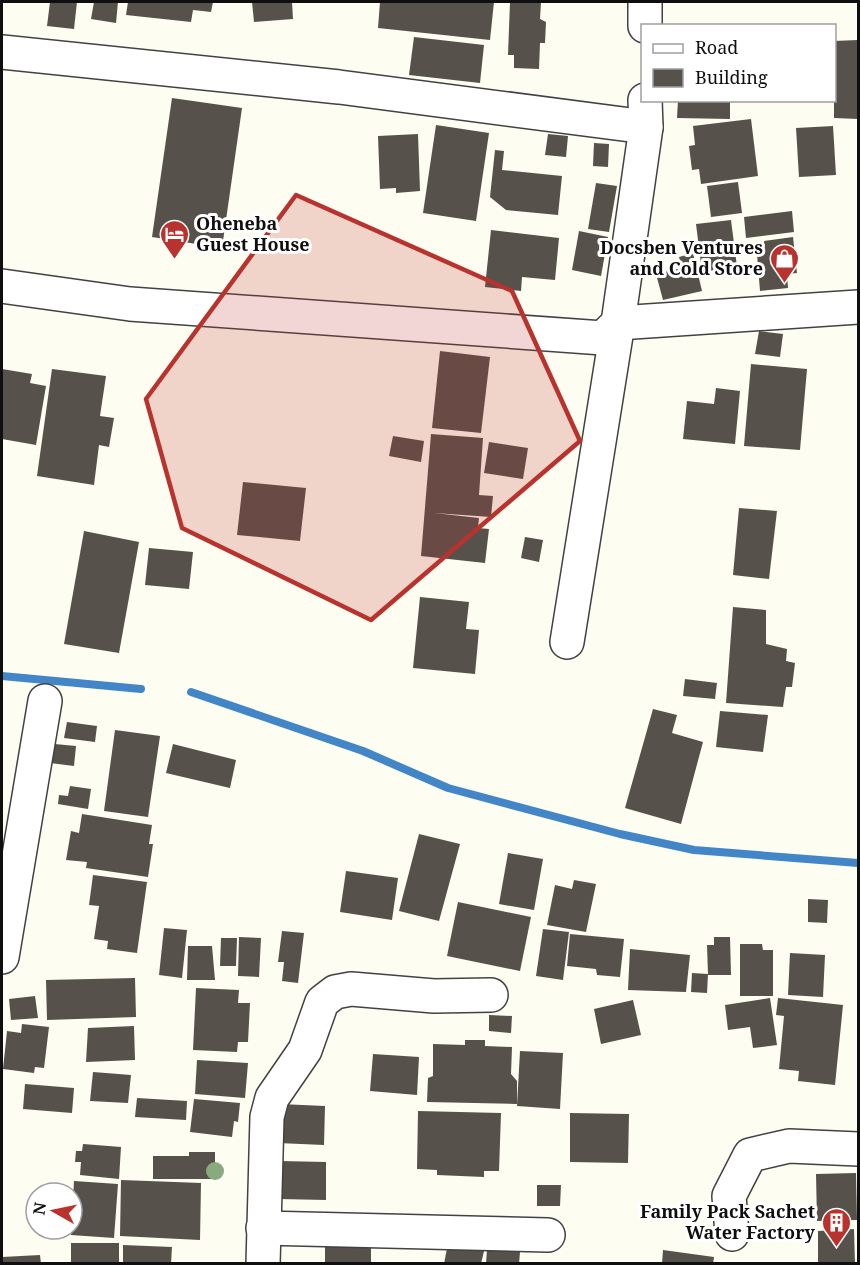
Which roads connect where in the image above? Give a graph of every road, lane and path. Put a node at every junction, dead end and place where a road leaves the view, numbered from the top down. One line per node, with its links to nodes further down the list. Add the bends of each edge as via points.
1 (645, 2): 2 (street)
2 (645, 24)
3 (2, 52): 4 (street)
4 (646, 114): 7 (street)
5 (2, 286): 7 (street, via 130,304 603,338)
6 (858, 307): 7 (street)
7 (618, 323): 8 (street)
8 (567, 642)
9 (45, 701): 10 (street)
10 (2, 957)
11 (491, 995): 13 (street, via 434,996 351,989 335,992 322,1002 305,1050 272,1098 267,1117)
12 (858, 1149): 14 (street, via 789,1146 750,1155 729,1196)
13 (263, 1228): 15 (street); 16 (street)
14 (732, 1234)
15 (548, 1235)
16 (263, 1263)

